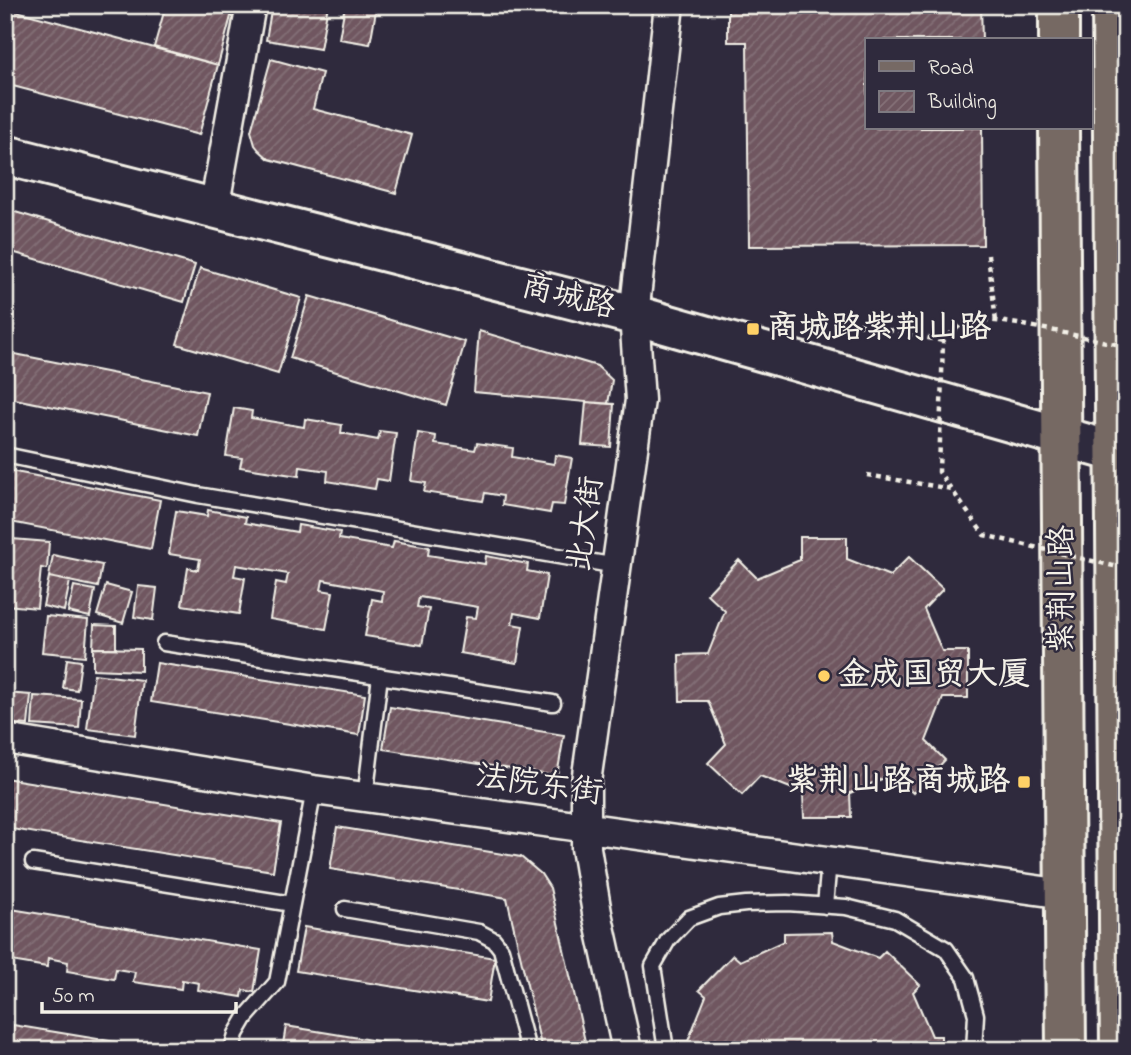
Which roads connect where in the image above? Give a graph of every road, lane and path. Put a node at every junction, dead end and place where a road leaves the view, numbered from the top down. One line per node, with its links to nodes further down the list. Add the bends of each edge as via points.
1 (251, 5): 8 (street)
2 (669, 5): 10 (street, 北大街)
3 (1059, 5): 5 (main road)
4 (1112, 5): 16 (main road, 紫荆山路)
5 (1059, 38)
6 (1059, 130): 15 (main road, 紫荆山路)
7 (5, 155): 8 (street, 商城路)
8 (214, 209): 10 (street, 商城路)
9 (988, 255): 11 (path)
10 (634, 314): 15 (street, 商城路); 20 (street, 北大街, via 640,400)
11 (996, 321): 13 (path, bridge, via 970,320); 14 (path, bridge)
12 (849, 322): 13 (path)
13 (943, 341): 19 (path, bridge, via 939,472)
14 (1126, 346)
15 (1062, 437): 16 (street, 商城路); 31 (main road, 紫荆山路)
16 (1120, 454): 41 (main road, 紫荆山路)
17 (5, 455): 20 (lane, via 198,495)
18 (867, 475): 19 (path)
19 (952, 489): 21 (path, bridge, via 984,535)
20 (617, 566): 28 (street, 北大街, via 586,782)
21 (1126, 569)
22 (163, 643): 23 (lane)
23 (380, 677): 24 (lane); 27 (lane)
24 (553, 703)
25 (5, 739): 26 (street, 法院东街)
26 (314, 790): 27 (street, 法院东街); 32 (lane)
27 (365, 797): 28 (street, 法院东街)
28 (586, 828): 29 (street, 法院东街); 37 (street, 北大街, via 597,913)
29 (828, 861): 31 (street, 法院东街); 33 (lane)
30 (33, 862): 32 (lane)
31 (1065, 894): 40 (main road, 紫荆山路)
32 (292, 904): 35 (lane, via 277,982 246,1017)
33 (825, 906): 38 (lane, via 746,904 719,907 690,918 668,940 653,966); 39 (lane, via 895,919 946,949 966,978 976,1015)
34 (345, 909): 36 (lane, via 479,932 494,940 501,949)
35 (232, 1050)
36 (528, 1050)
37 (628, 1050)
38 (666, 1050)
39 (974, 1050)
40 (1066, 1050)
41 (1120, 1050)

